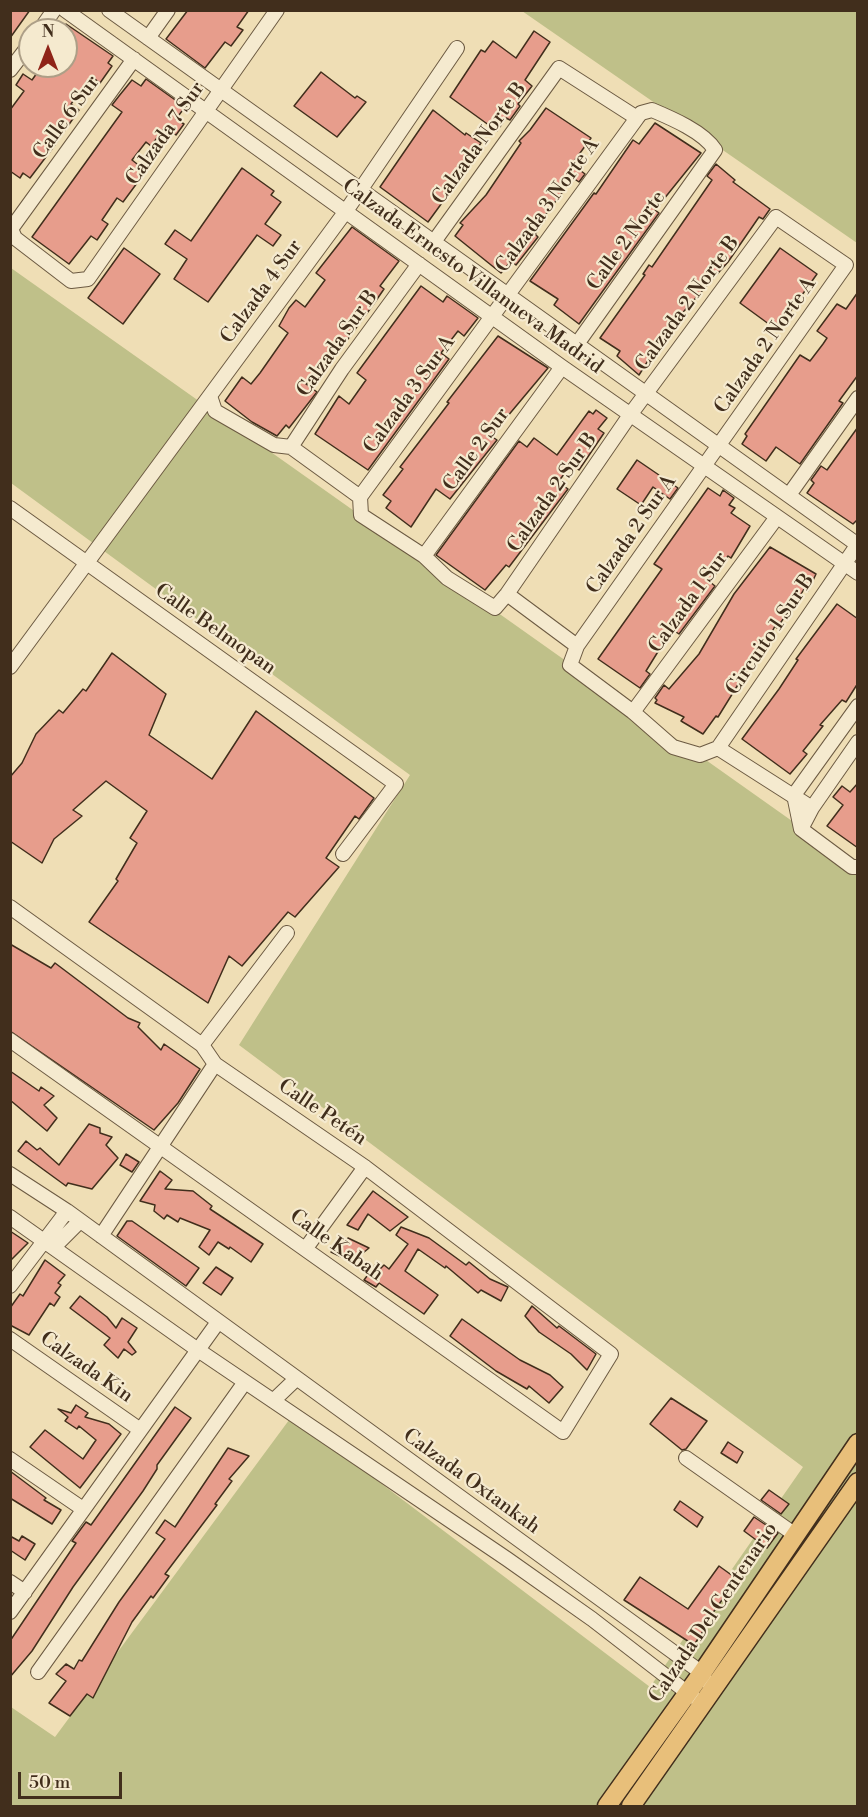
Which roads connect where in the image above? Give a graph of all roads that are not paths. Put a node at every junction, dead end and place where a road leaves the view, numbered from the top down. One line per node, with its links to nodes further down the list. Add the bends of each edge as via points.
1 (65, 10): 7 (street, Calzada Ernesto Villanueva Madrid)
2 (109, 10): 5 (street, Calzada Ernesto Villanueva Madrid)
3 (168, 10): 5 (street)
4 (277, 10): 8 (street, Calzada 7 Sur)
5 (148, 38): 8 (street, Calzada Ernesto Villanueva Madrid)
6 (457, 48): 11 (street, Calzada 4 Sur)
7 (134, 58): 9 (street, Calzada Ernesto Villanueva Madrid); 13 (street, Calle 6 Sur)
8 (220, 91): 9 (street, Calzada 7 Sur); 11 (street, Calzada Ernesto Villanueva Madrid)
9 (206, 112): 12 (street, Calzada Ernesto Villanueva Madrid); 13 (street, Calzada 7 Sur, via 88,279 71,281 15,238)
10 (636, 118): 14 (street, Calzada Norte B, via 559,68); 17 (street, Calzada 3 Norte A); 19 (street, Calle 2 Norte, via 652,111 688,129 715,150)
11 (360, 190): 12 (street, Calzada 4 Sur); 14 (street, Calzada Ernesto Villanueva Madrid)
12 (346, 211): 16 (street, Calzada Ernesto Villanueva Madrid); 22 (street, Calzada 4 Sur)
13 (11, 229)
14 (433, 243): 17 (street, Calzada Ernesto Villanueva Madrid)
15 (852, 263): 21 (street, Calzada 2 Norte B, via 776,216); 26 (street, Calzada 2 Norte A)
16 (418, 264): 18 (street, Calzada Ernesto Villanueva Madrid); 25 (street, Calzada Sur B)
17 (507, 295): 18 (street, Calzada 3 Norte A); 19 (street, Calzada Ernesto Villanueva Madrid)
18 (492, 317): 20 (street, Calzada Ernesto Villanueva Madrid); 29 (street, Calzada 3 Sur A)
19 (577, 344): 21 (street, Calzada Ernesto Villanueva Madrid)
20 (562, 367): 24 (street, Calzada Ernesto Villanueva Madrid); 33 (street, Calle 2 Sur)
21 (645, 394): 24 (street, Calzada 2 Norte B); 26 (street, Calzada Ernesto Villanueva Madrid)
22 (210, 396): 25 (street, via 215,411 274,446); 34 (street, Calzada 4 Sur)
23 (858, 398): 28 (street)
24 (630, 415): 27 (street, Calzada Ernesto Villanueva Madrid); 37 (street, Calzada 2 Sur B)
25 (291, 447): 29 (street)
26 (719, 448): 27 (street, Calzada 2 Sur A); 28 (street, Calzada Ernesto Villanueva Madrid)
27 (705, 466): 31 (street, Calzada Ernesto Villanueva Madrid); 38 (street, Calzada 2 Sur A)
28 (789, 495): 32 (street, Calzada Ernesto Villanueva Madrid)
29 (360, 497): 33 (street, via 361,515)
30 (10, 508): 34 (street, Calle Belmopan)
31 (777, 517): 35 (street, Calzada Ernesto Villanueva Madrid); 41 (street, Calzada 1 Sur)
32 (857, 544): 35 (street, Circuito 1 Sur B)
33 (424, 556): 37 (street, via 447,578 495,608)
34 (86, 563): 39 (street, Calzada 4 Sur); 47 (street, Calle Belmopan, via 396,784)
35 (843, 563): 36 (street, Calzada Ernesto Villanueva Madrid); 43 (street, Circuito 1 Sur B)
36 (858, 573)
37 (507, 594): 38 (street)
38 (577, 646): 41 (street, via 570,665)
39 (10, 667)
40 (858, 706): 44 (street)
41 (633, 712): 43 (street, via 673,747 700,755)
42 (858, 742): 45 (street)
43 (718, 748): 44 (street)
44 (794, 795): 45 (street); 46 (street)
45 (812, 808): 46 (street)
46 (801, 829): 48 (street, via 852,867)
47 (343, 854)
48 (858, 867)
49 (10, 907): 52 (street, Calle Petén)
50 (287, 933): 52 (street)
51 (10, 1040): 54 (street, Calle Kabah)
52 (202, 1046): 53 (street, Calle Petén)
53 (215, 1064): 54 (street); 55 (street, Calle Petén)
54 (160, 1146): 60 (street); 62 (street, Calle Kabah)
55 (365, 1167): 62 (street); 67 (street, Calle Petén)
56 (10, 1174): 57 (street, Calzada Oxtankah)
57 (67, 1211): 59 (street, Calzada Oxtankah); 61 (street)
58 (10, 1217): 61 (street, Calzada Oxtankah)
59 (80, 1221): 60 (street, Calzada Oxtankah); 61 (street)
60 (101, 1236): 64 (street, Calzada Oxtankah)
61 (49, 1244): 63 (street); 66 (street, Calzada Oxtankah)
62 (306, 1248): 67 (street, Calle Kabah, via 563,1432)
63 (10, 1286)
64 (218, 1322): 66 (street); 68 (street, Calzada Oxtankah)
65 (10, 1339): 71 (street, Calzada Kin)
66 (198, 1350): 69 (street, Calzada Oxtankah); 71 (street)
67 (611, 1354)
68 (296, 1379): 70 (street); 78 (street, Calzada Oxtankah)
69 (245, 1382): 70 (street, Calzada Oxtankah); 87 (street)
70 (273, 1401): 79 (street, Calzada Oxtankah)
71 (139, 1429): 76 (street)
72 (858, 1443): 77 (main road, Calzada Del Centenario)
73 (686, 1458): 77 (street)
74 (10, 1459): 76 (street)
75 (858, 1482): 83 (main road)
76 (83, 1509): 82 (street)
77 (794, 1534): 81 (main road, Calzada Del Centenario)
78 (519, 1540): 79 (street); 84 (street, Calzada Oxtankah)
79 (507, 1559): 86 (street, Calzada Oxtankah)
80 (10, 1582): 82 (street)
81 (759, 1586): 83 (main road); 88 (main road, Calzada Del Centenario)
82 (24, 1592): 85 (street)
83 (776, 1597): 90 (main road)
84 (605, 1603): 86 (street); 88 (street, Calzada Oxtankah)
85 (10, 1612)
86 (592, 1619): 89 (street, Calzada Oxtankah)
87 (38, 1672)
88 (702, 1673): 89 (main road, Calzada Del Centenario); 90 (street)
89 (689, 1691): 90 (street, Calzada Oxtankah); 91 (main road, Calzada Del Centenario)
90 (707, 1700): 92 (main road)
91 (607, 1806)
92 (631, 1806)

